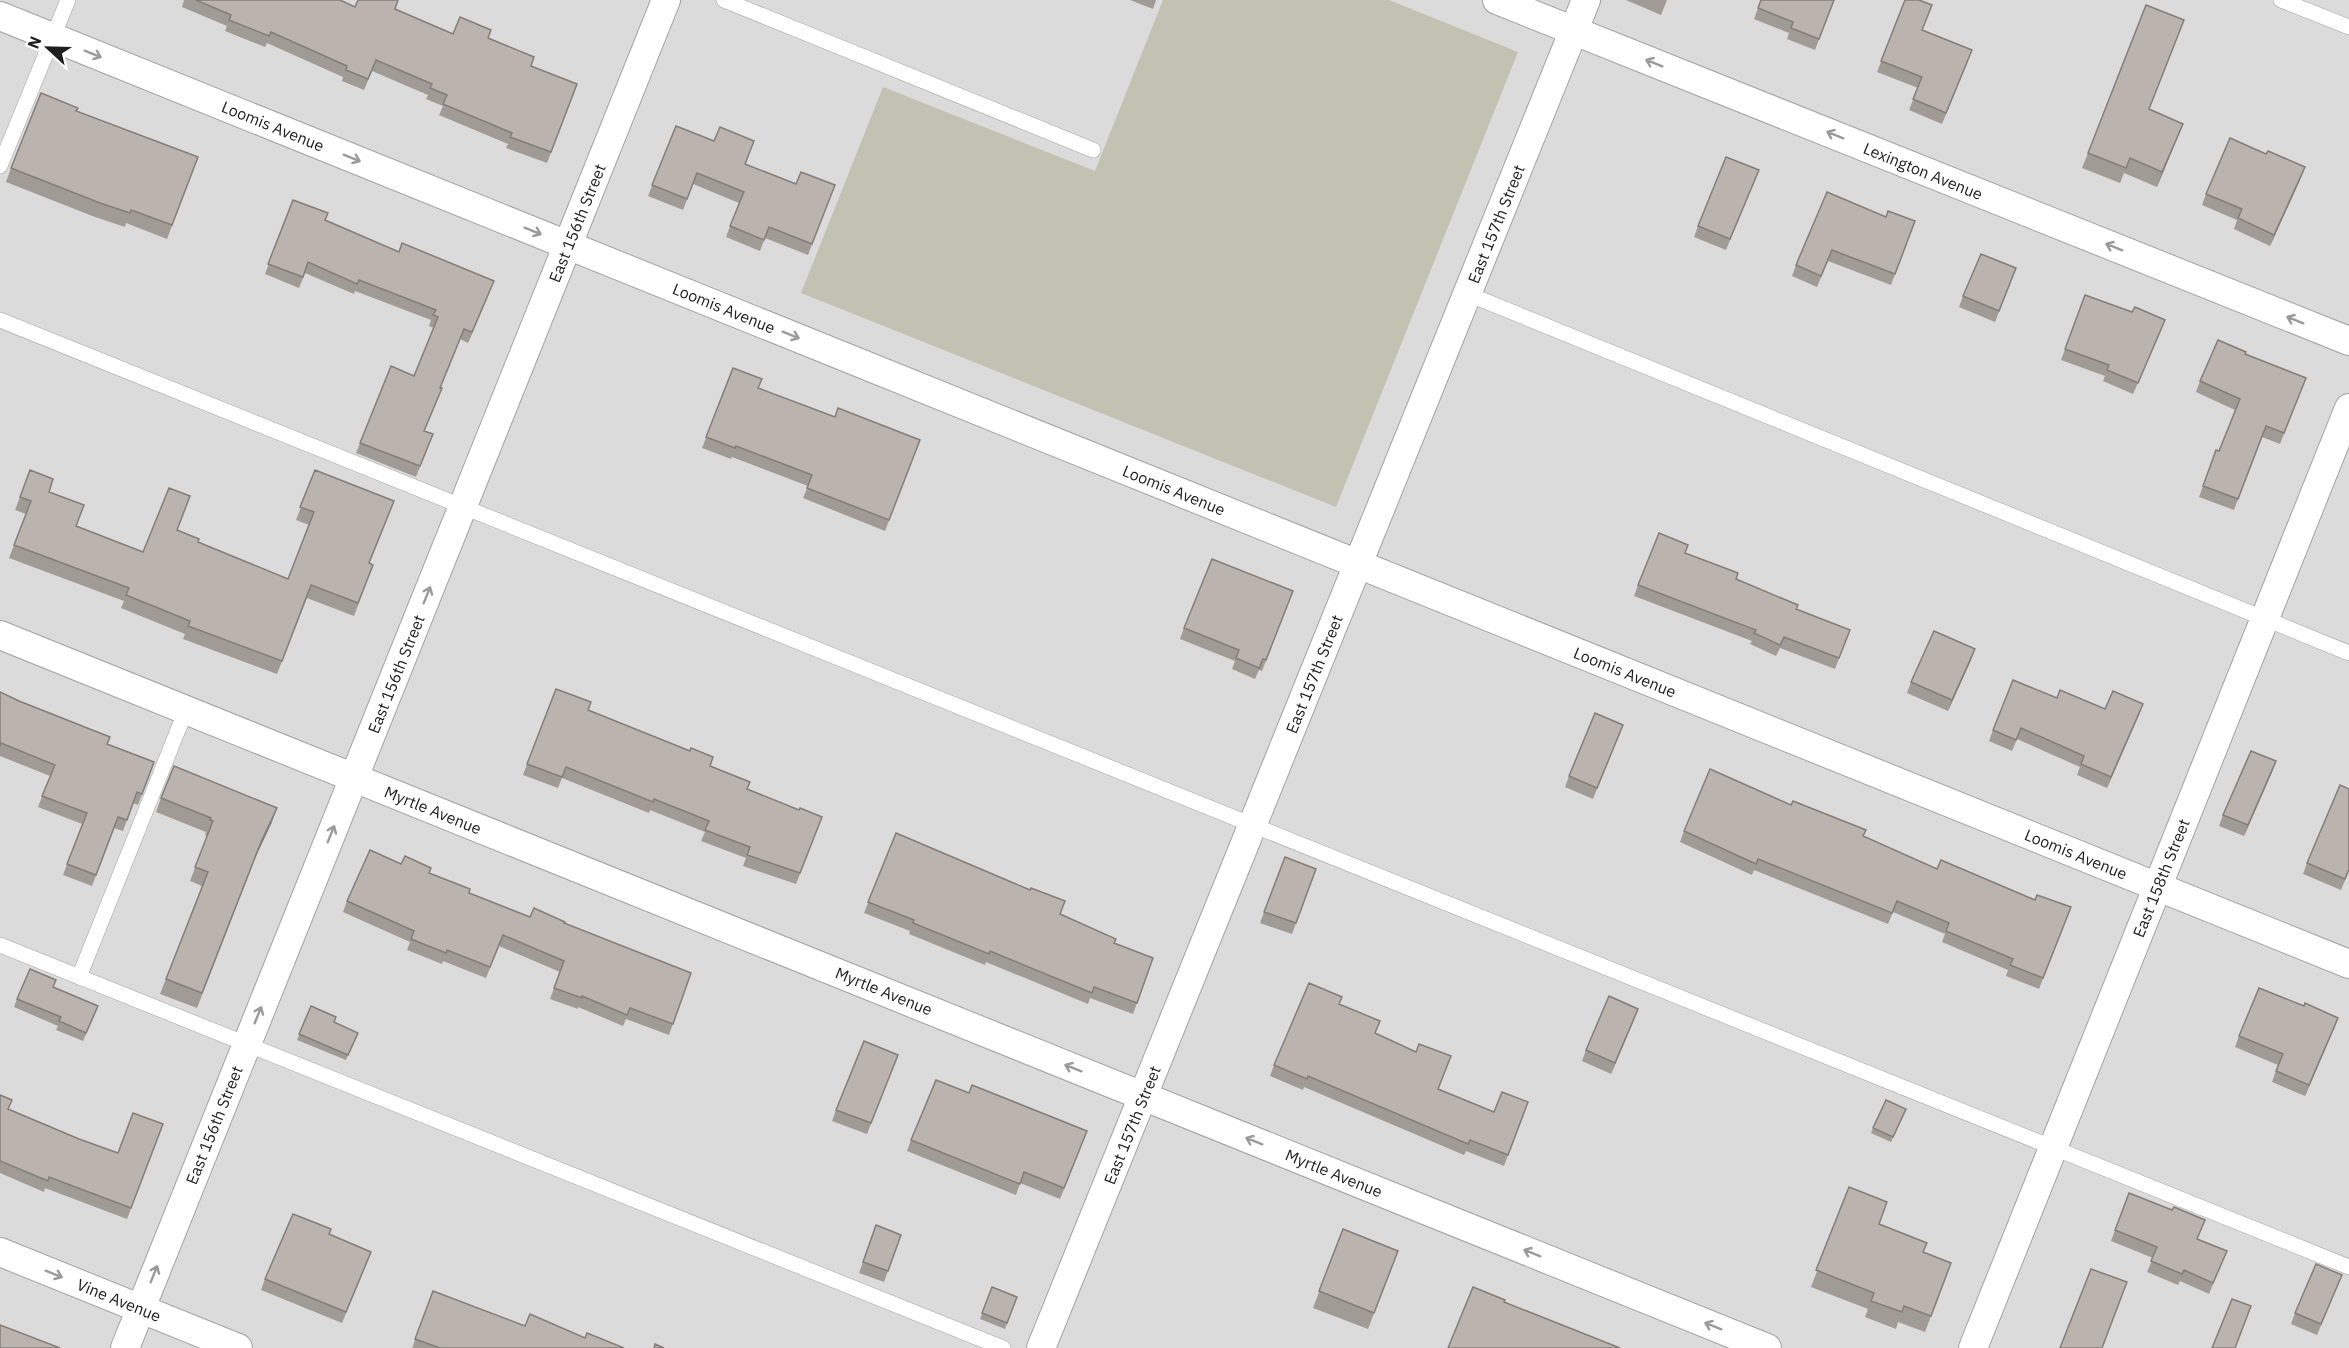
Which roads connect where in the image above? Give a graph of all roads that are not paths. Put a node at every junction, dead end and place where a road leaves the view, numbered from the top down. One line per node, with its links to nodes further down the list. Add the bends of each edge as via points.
1 (68, 0): 10 (lane)
2 (666, 0): 13 (street, East 156th Street)
3 (724, 0): 11 (lane)
4 (1497, 0): 9 (street, Lexington Avenue)
5 (1586, 0): 9 (street, East 157th Street)
6 (2282, 0): 8 (lane)
7 (0, 16): 10 (street, Loomis Avenue)
8 (2349, 27)
9 (1574, 31): 14 (street, East 157th Street); 16 (street, Lexington Avenue, one-way to 9)
10 (52, 37): 12 (lane); 13 (street, Loomis Avenue, one-way to 13)
11 (1093, 150)
12 (0, 166)
13 (568, 245): 18 (street, East 156th Street); 19 (street, Loomis Avenue, one-way to 19)
14 (1468, 294): 19 (street, East 157th Street); 20 (lane)
15 (0, 320): 18 (lane)
16 (2349, 341)
17 (2349, 408): 20 (street, East 158th Street)
18 (463, 507): 24 (street, East 156th Street, one-way to 18); 25 (lane)
19 (1358, 564): 25 (street, East 157th Street); 26 (street, Loomis Avenue)
20 (2264, 619): 22 (lane); 26 (street, East 158th Street)
21 (0, 635): 23 (street, Myrtle Avenue)
22 (2349, 653)
23 (186, 710): 24 (street, Myrtle Avenue); 29 (lane)
24 (354, 778): 30 (street, East 156th Street, one-way to 24); 31 (street, Myrtle Avenue, one-way to 24)
25 (1252, 825): 31 (street, East 157th Street); 32 (lane)
26 (2158, 887): 28 (street, Loomis Avenue); 32 (street, East 158th Street)
27 (0, 945): 29 (lane)
28 (2349, 964)
29 (79, 977): 30 (lane)
30 (247, 1044): 35 (street, East 156th Street, one-way to 30); 38 (lane)
31 (1143, 1096): 39 (street, East 157th Street); 40 (street, Myrtle Avenue, one-way to 31)
32 (2053, 1147): 34 (lane); 41 (street, East 158th Street)
33 (0, 1252): 35 (street, Vine Avenue, one-way to 35)
34 (2349, 1267)
35 (140, 1309): 36 (street, East 156th Street); 37 (street, Vine Avenue)
36 (125, 1348)
37 (238, 1348)
38 (1002, 1348)
39 (1041, 1348)
40 (1767, 1348)
41 (1973, 1348)

